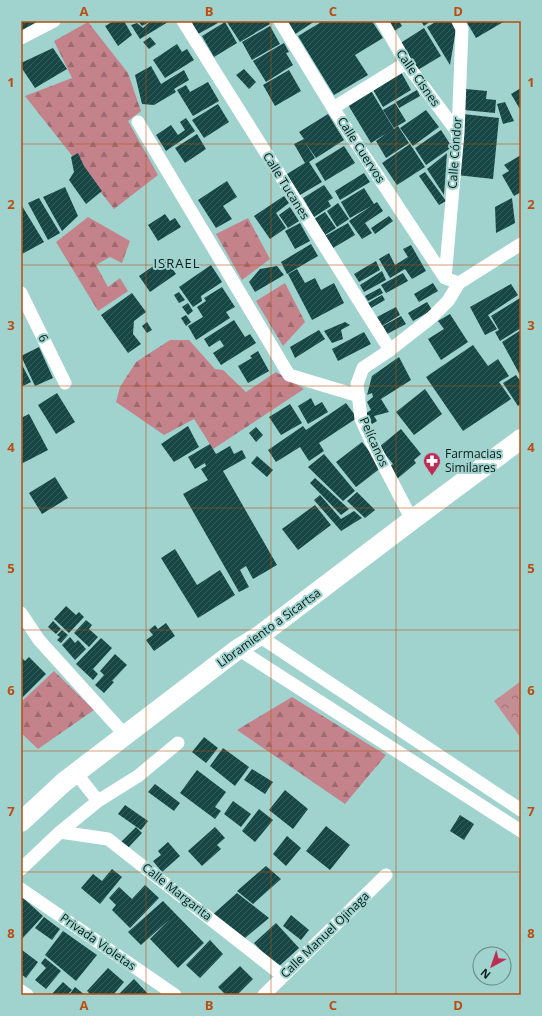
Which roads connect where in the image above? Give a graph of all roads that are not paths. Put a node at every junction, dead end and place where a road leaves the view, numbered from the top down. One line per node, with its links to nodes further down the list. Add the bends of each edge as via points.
1 (54, 21): 6 (street)
2 (182, 21): 15 (street, Calle Tucanes)
3 (280, 21): 8 (street, Calle Cuervos)
4 (382, 21): 7 (street, Calle Cisnes)
5 (460, 25): 10 (street, Calle Cóndor)
6 (21, 38)
7 (406, 63): 8 (street); 10 (street, Calle Cisnes)
8 (333, 108): 12 (street, Calle Cuervos)
9 (138, 122): 17 (street, via 289,375)
10 (458, 133): 12 (street, Calle Cóndor)
11 (521, 244): 13 (street)
12 (445, 278): 13 (street)
13 (459, 283): 15 (street, Pelícanos, via 448,301 431,318)
14 (21, 293): 16 (street, 6)
15 (390, 350): 17 (street, Pelícanos, via 363,368 357,384)
16 (65, 383)
17 (359, 396): 19 (street, Pelícanos, via 361,419)
18 (521, 439): 19 (main road, Libramiento a Sicartsa)
19 (412, 520): 21 (main road, Libramiento a Sicartsa)
20 (21, 613): 23 (street, via 39,640)
21 (259, 636): 22 (main road, Libramiento a Sicartsa); 27 (street)
22 (238, 649): 23 (main road, Libramiento a Sicartsa); 29 (street)
23 (126, 736): 25 (main road, Libramiento a Sicartsa)
24 (178, 743): 26 (street, via 138,776)
25 (76, 773): 26 (street); 28 (main road, Libramiento a Sicartsa)
26 (98, 801): 30 (street)
27 (521, 810)
28 (21, 822)
29 (521, 831)
30 (60, 832): 31 (street); 34 (street, Calle Margarita, via 108,839)
31 (21, 868)
32 (386, 875): 34 (street, Calle Manuel Ojinaga)
33 (21, 889): 37 (street, Privada Violetas)
34 (283, 976): 38 (street, Calle Manuel Ojinaga)
35 (21, 991): 36 (street)
36 (27, 995)
37 (175, 995)
38 (264, 995)

